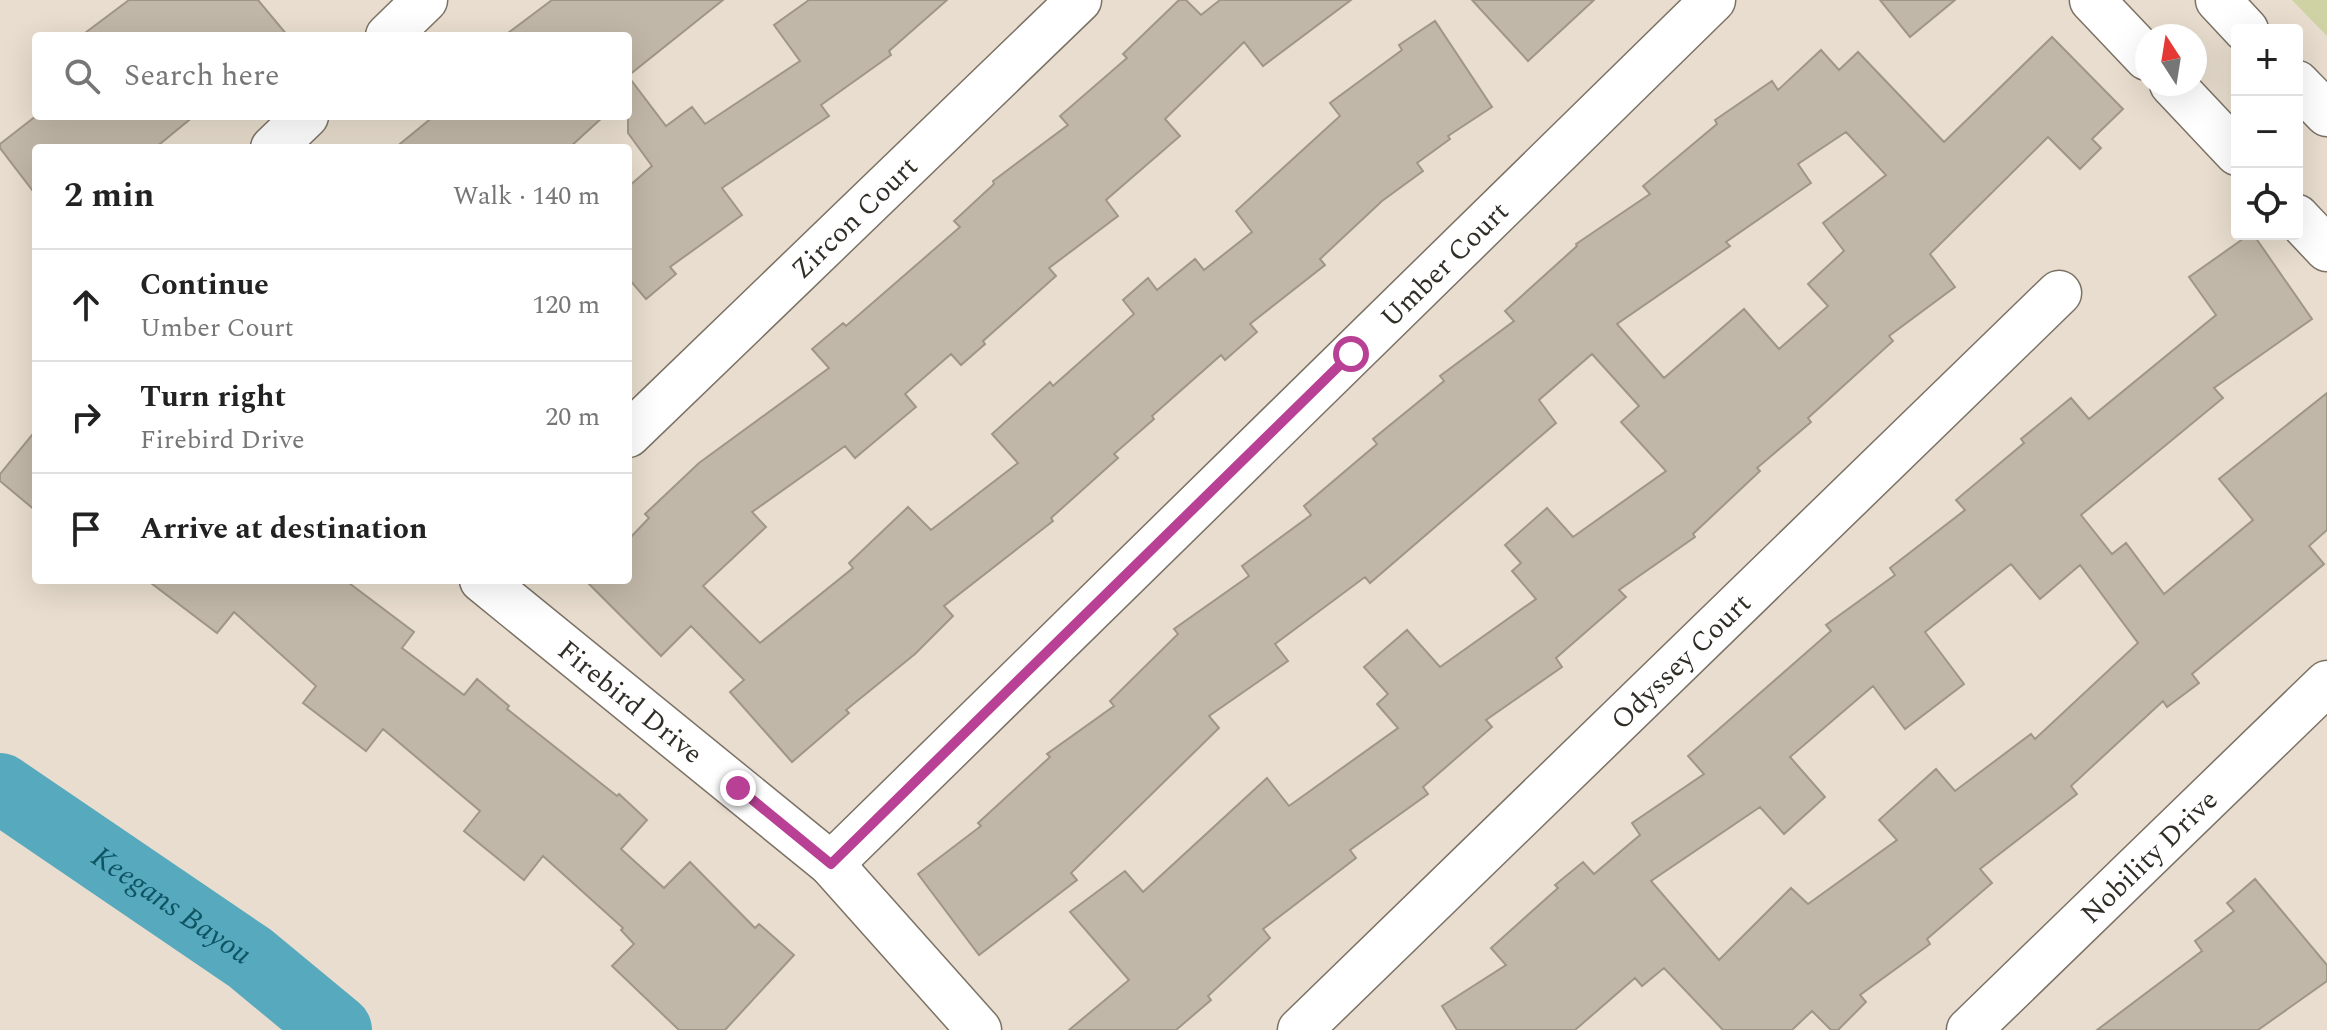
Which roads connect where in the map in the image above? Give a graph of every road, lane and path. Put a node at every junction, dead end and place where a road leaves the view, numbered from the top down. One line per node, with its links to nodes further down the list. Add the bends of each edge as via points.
1 (425, 0): 7 (street)
2 (1079, 0): 18 (street, Zircon Court)
3 (1713, 0): 21 (street, Umber Court)
4 (2218, 0): 6 (street)
5 (2102, 3): 8 (street)
6 (2240, 24)
7 (392, 32)
8 (2135, 43)
9 (2303, 89): 11 (street)
10 (2183, 96): 14 (street)
11 (2327, 114)
12 (302, 120): 13 (street)
13 (277, 144)
14 (2231, 147)
15 (2303, 223): 16 (street)
16 (2327, 249)
17 (2059, 293): 23 (street, Odyssey Court)
18 (632, 431)
19 (487, 584): 21 (street, Firebird Drive)
20 (2327, 683): 24 (street, Nobility Drive)
21 (831, 864): 22 (street, Firebird Drive)
22 (979, 1030)
23 (1300, 1030)
24 (1969, 1030)

